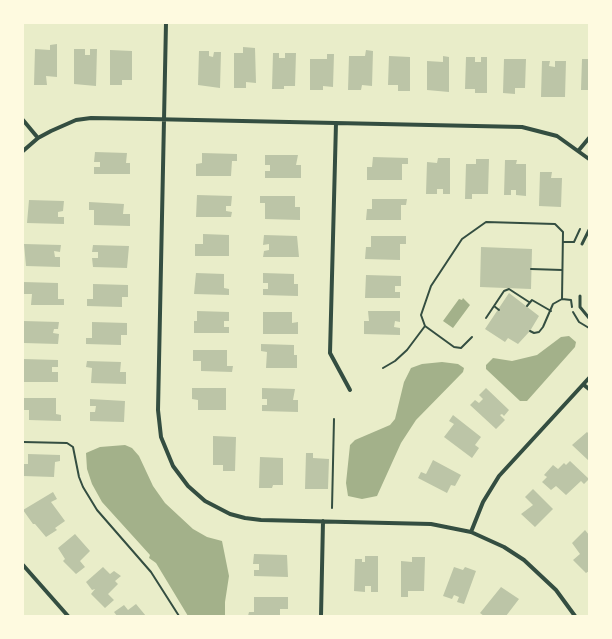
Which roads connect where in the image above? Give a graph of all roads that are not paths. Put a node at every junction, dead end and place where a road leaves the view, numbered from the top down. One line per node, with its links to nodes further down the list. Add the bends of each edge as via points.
1 (166, 23): 2 (street)
2 (163, 119): 4 (street); 5 (street, via 91,118 63,125); 18 (street, via 158,410 161,437 173,466 188,486 214,507 230,514 261,520)
3 (23, 120): 5 (street)
4 (336, 123): 7 (street, via 522,127 557,136); 17 (street, via 330,353)
5 (38, 138): 8 (street)
6 (589, 138): 7 (street)
7 (579, 150): 9 (street)
8 (23, 151)
9 (589, 159)
10 (589, 230): 11 (lane)
11 (582, 244)
12 (580, 296): 13 (lane, via 580,307)
13 (589, 318)
14 (589, 378): 15 (street)
15 (584, 385): 16 (street); 19 (street, via 499,476 483,502)
16 (589, 389)
17 (350, 390)
18 (323, 521): 19 (street, via 431,524); 22 (street)
19 (471, 532): 23 (street, via 504,547 524,560 556,590)
20 (23, 565): 21 (street)
21 (68, 616)
22 (321, 616)
23 (575, 616)

